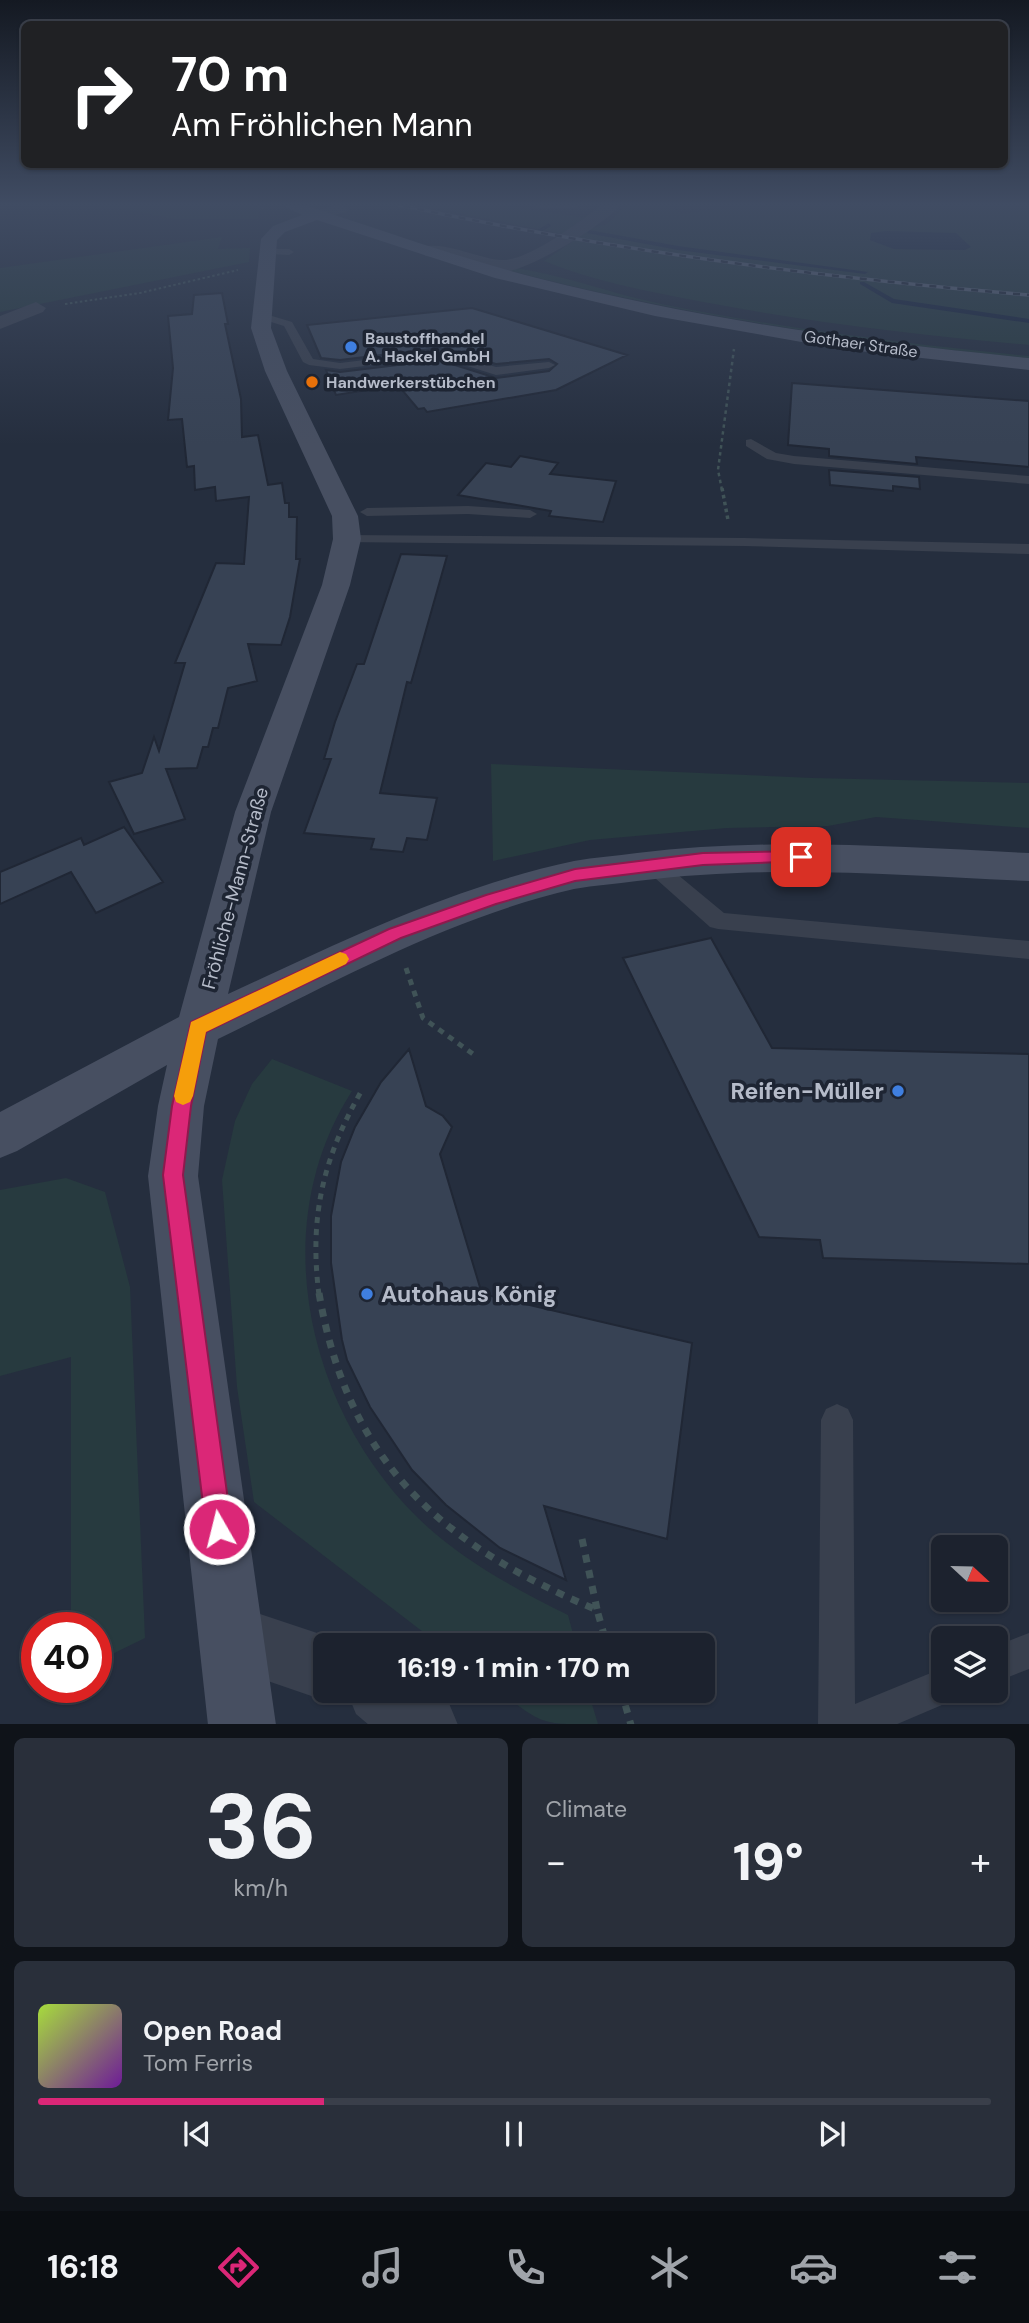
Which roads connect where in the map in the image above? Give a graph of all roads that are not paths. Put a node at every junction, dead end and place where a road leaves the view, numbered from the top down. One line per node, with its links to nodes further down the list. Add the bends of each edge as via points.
1 (268, 283): 5 (street, Fröhliche-Mann-Straße)
2 (559, 283): 8 (street, Gothaer Straße, via 630,305 772,332)
3 (582, 283): 7 (street, Gothaer Straße, via 725,313)
4 (36, 308): 6 (street)
5 (262, 316): 9 (lane, via 288,324 309,362 340,366 439,354 496,371); 13 (street, Fröhliche-Mann-Straße, via 271,358 345,516)
6 (0, 323)
7 (1029, 353)
8 (1029, 364)
9 (549, 365)
10 (751, 443): 11 (lane, via 772,457)
11 (1029, 481)
12 (530, 514): 13 (lane, via 468,510)
13 (357, 525): 14 (lane, via 732,542); 18 (street, Fröhliche-Mann-Straße, via 253,812)
14 (1029, 549)
15 (653, 865): 16 (street, via 801,857); 17 (lane, via 718,921); 18 (street, via 575,875 492,899 395,934)
16 (1029, 867)
17 (1029, 950)
18 (198, 1028): 19 (street); 21 (street, Fröhliche-Mann-Straße, via 181,1106 173,1175)
19 (0, 1136)
20 (837, 1420): 29 (lane)
21 (233, 1638): 24 (street); 27 (street, Fröhliche-Mann-Straße)
22 (1029, 1651): 23 (lane)
23 (1008, 1659)
24 (313, 1664)
25 (931, 1691): 30 (lane)
26 (397, 1703): 28 (street)
27 (242, 1724)
28 (424, 1724)
29 (837, 1724)
30 (849, 1724)

